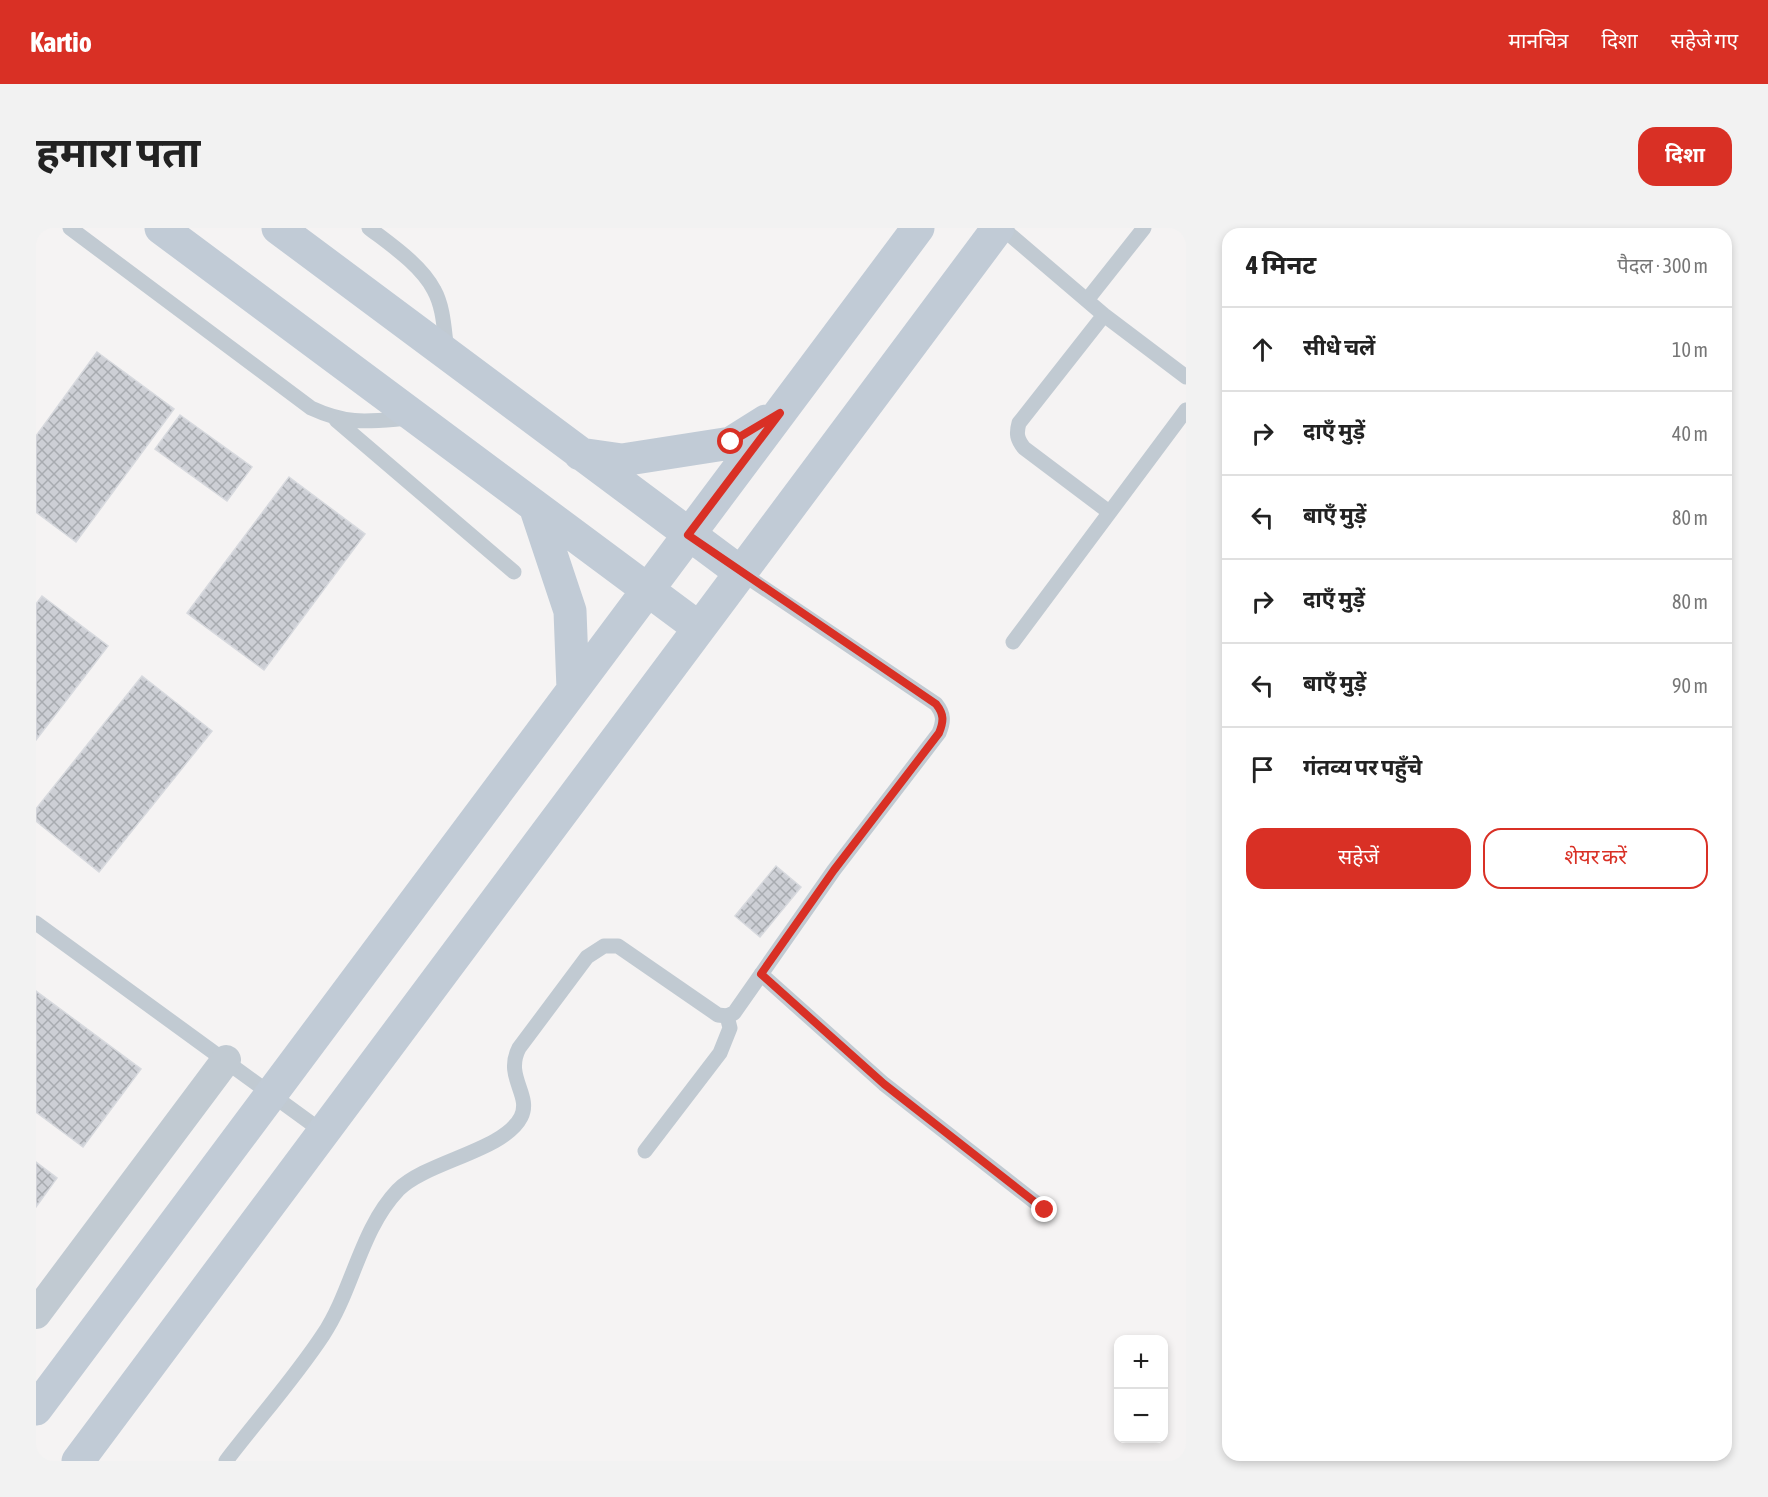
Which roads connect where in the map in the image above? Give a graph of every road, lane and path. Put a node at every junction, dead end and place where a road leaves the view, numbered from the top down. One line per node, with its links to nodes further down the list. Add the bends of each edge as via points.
1 (70, 228): 15 (lane, via 311,408)
2 (161, 228): 14 (main road)
3 (278, 228): 10 (main road)
4 (369, 228): 10 (lane, via 405,256 434,289 442,312)
5 (918, 228): 13 (main road)
6 (1000, 228): 8 (lane); 21 (main road)
7 (1144, 228): 8 (lane)
8 (1086, 300): 9 (lane)
9 (1104, 315): 11 (lane); 18 (lane, via 1019,423 1016,432 1024,448)
10 (447, 355): 16 (main road)
11 (1186, 377)
12 (1186, 410): 18 (lane)
13 (780, 413): 16 (main road, via 731,442 622,460); 19 (main road)
14 (414, 418): 15 (lane); 17 (main road)
15 (336, 420): 20 (lane)
16 (578, 454): 19 (main road)
17 (536, 509): 22 (main road); 25 (main road, via 570,611)
18 (1109, 512): 24 (lane)
19 (688, 535): 21 (main road); 22 (main road)
20 (514, 572)
21 (740, 573): 23 (main road); 27 (lane, via 943,712 939,733 834,870)
22 (646, 592): 23 (main road); 25 (main road)
23 (699, 628): 31 (main road)
24 (1012, 642)
25 (573, 689): 30 (main road)
26 (36, 923): 29 (lane)
27 (761, 974): 28 (lane, via 744,1002); 33 (lane, via 884,1084)
28 (727, 1016): 32 (lane, via 730,1028 720,1053); 37 (lane, via 718,1014 618,946 604,945 587,957 513,1059 524,1101 522,1115 514,1127 493,1141 410,1179 396,1192 371,1231 323,1335)
29 (226, 1060): 30 (lane); 34 (street)
30 (271, 1093): 31 (lane); 35 (main road)
31 (323, 1132): 36 (main road)
32 (645, 1151)
33 (1045, 1210)
34 (36, 1314)
35 (36, 1409)
36 (78, 1461)
37 (226, 1461)

